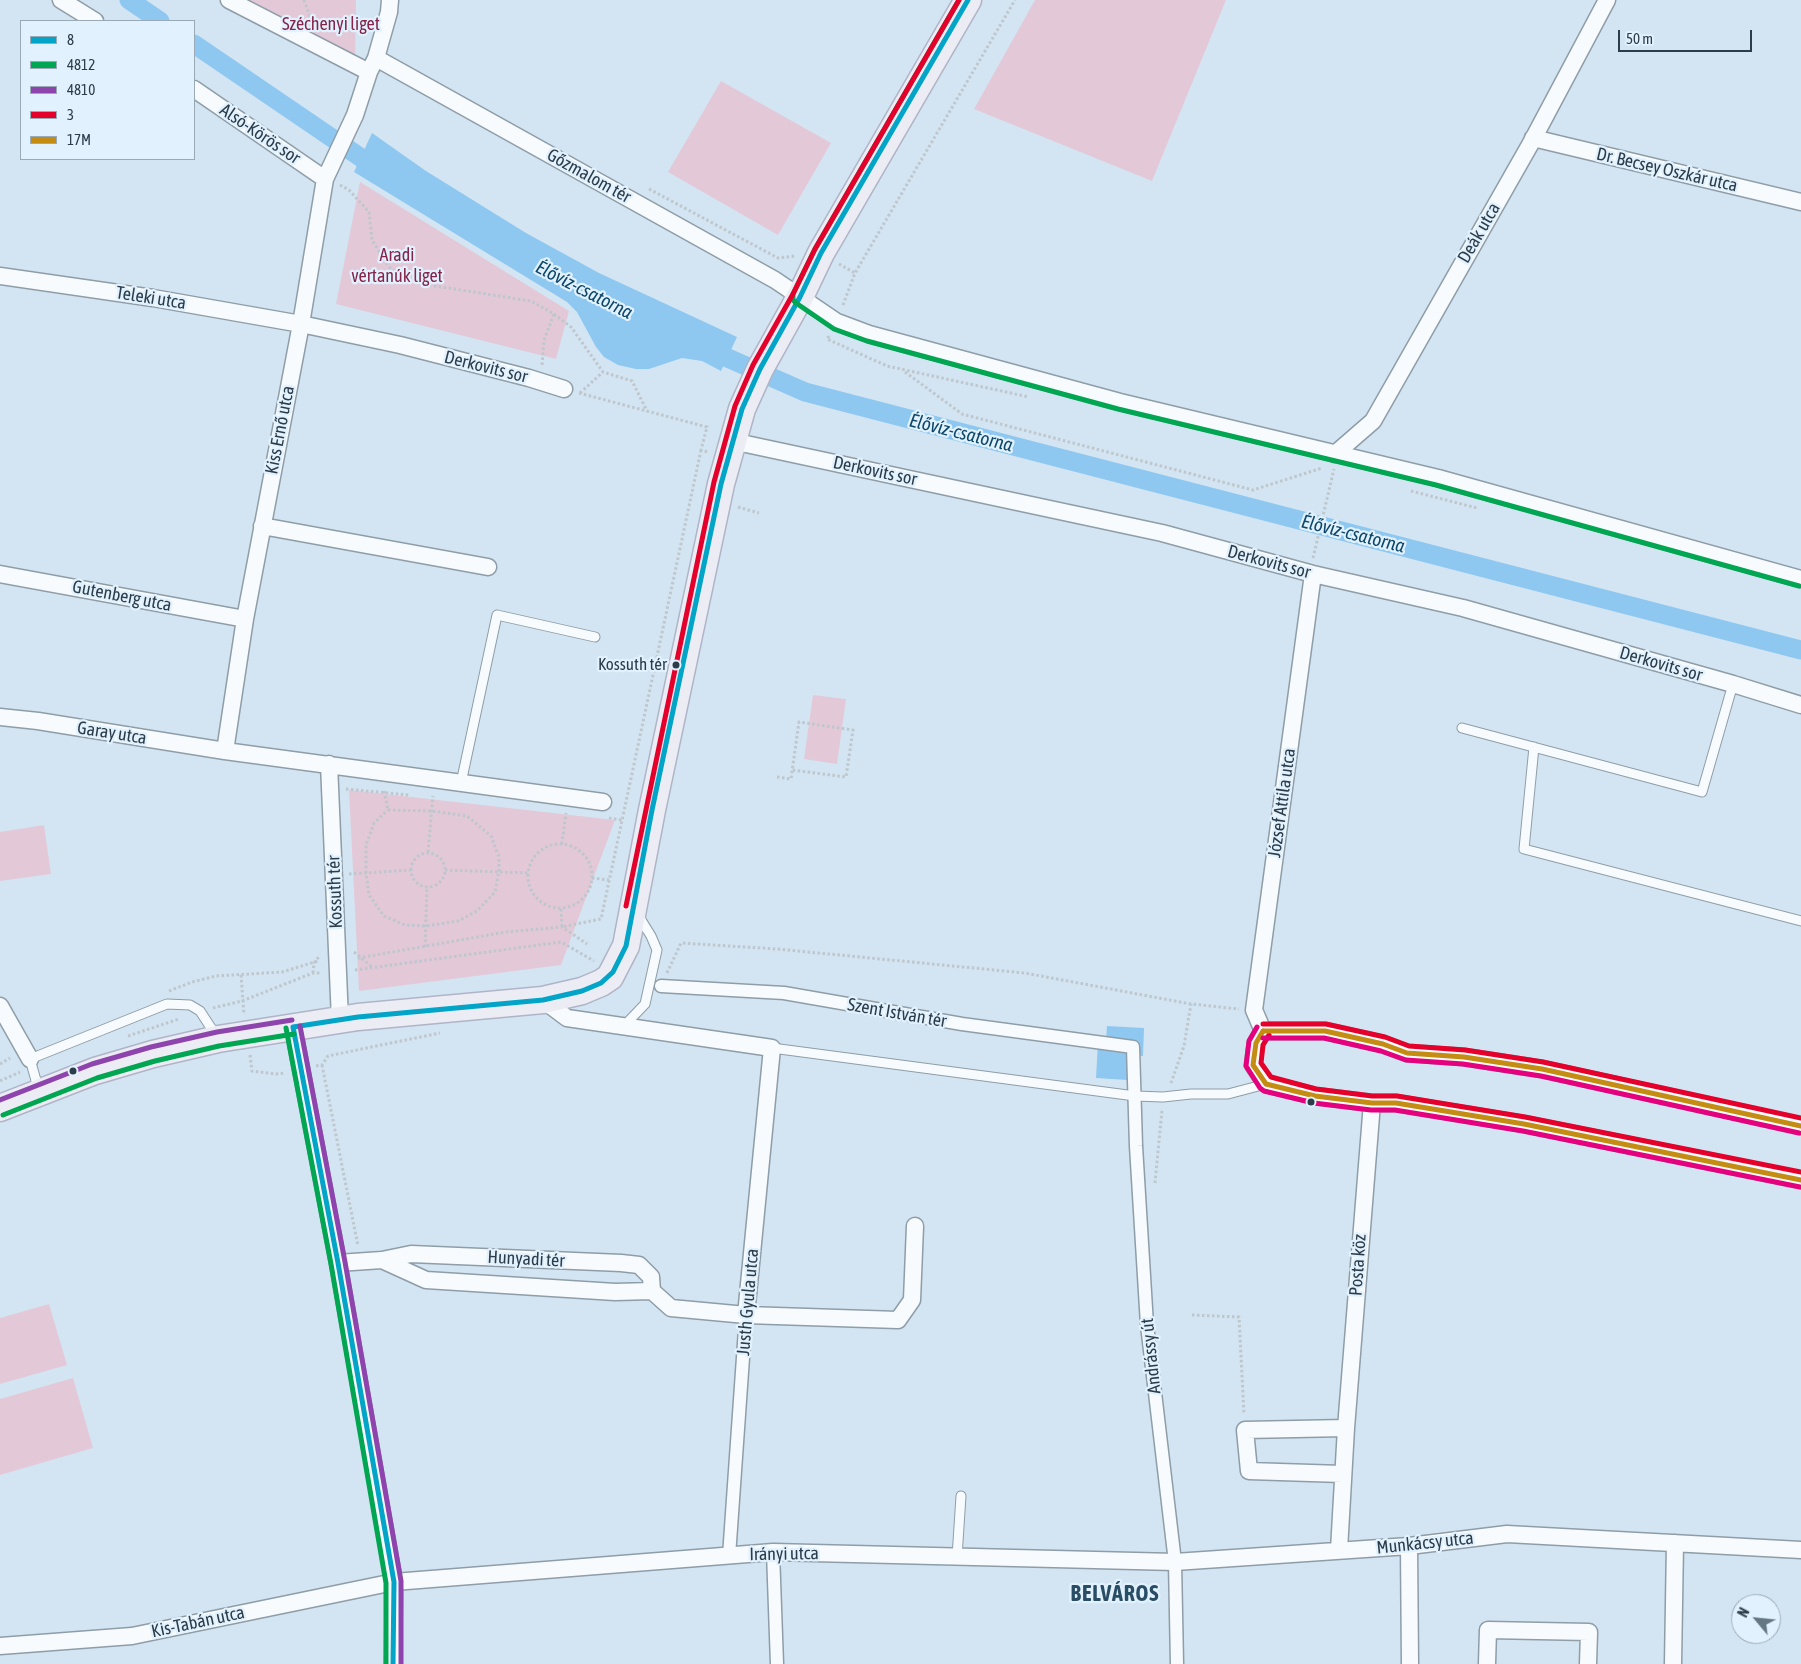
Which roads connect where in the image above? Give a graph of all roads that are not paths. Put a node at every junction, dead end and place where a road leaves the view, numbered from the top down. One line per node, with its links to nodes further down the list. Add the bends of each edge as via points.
1 (61, 0): 6 (street)
2 (229, 0): 7 (street, Gőzmalom tér)
3 (390, 0): 7 (street, Kiss Ernő utca, via 390,12)
4 (968, 0): 13 (main road, via 820,253)
5 (1607, 0): 9 (street, Deák utca)
6 (92, 20)
7 (373, 65): 10 (street, Kiss Ernő utca, via 355,115); 13 (street, Gőzmalom tér, via 775,280)
8 (195, 90): 10 (street, Alsó-Körös sor)
9 (1533, 138): 11 (street, Dr. Becsey Oszkár utca); 17 (street, Deák utca, via 1372,421)
10 (326, 178): 14 (street, Kiss Ernő utca)
11 (1801, 202)
12 (0, 276): 14 (street, Teleki utca)
13 (800, 297): 16 (main road, via 760,369 742,409); 17 (street, Gőzmalom tér, via 836,322 869,334 1120,402)
14 (300, 324): 15 (street, Derkovits sor, via 400,345); 18 (street, Kiss Ernő utca)
15 (564, 389)
16 (730, 449): 20 (street, Derkovits sor, via 1162,533); 34 (main road)
17 (1336, 454): 22 (street, Gőzmalom tér, via 1438,478)
18 (262, 526): 19 (street); 23 (street, Kiss Ernő utca)
19 (488, 567)
20 (1310, 573): 25 (street, Derkovits sor, via 1463,608); 42 (street, József Attila utca, via 1254,1010)
21 (0, 574): 23 (street, Gutenberg utca)
22 (1801, 579)
23 (245, 619): 30 (street, Kiss Ernő utca)
24 (595, 637): 32 (lane, via 497,615)
25 (1733, 684): 26 (street, Derkovits sor); 29 (lane, via 1702,792)
26 (1801, 705)
27 (0, 717): 30 (street, Garay utca)
28 (1462, 728): 29 (lane)
29 (1534, 747): 35 (lane, via 1524,849)
30 (225, 751): 31 (street)
31 (329, 764): 32 (street); 39 (street, Kossuth tér)
32 (461, 783): 33 (street)
33 (603, 802)
34 (633, 907): 37 (main road, via 626,946 614,972 601,983 582,991); 41 (lane, via 657,950 645,1004)
35 (1801, 921)
36 (661, 986): 44 (street, Szent István tér, via 784,993 962,1024)
37 (543, 1000): 39 (main road); 41 (street, via 567,1018)
38 (0, 1006): 46 (street)
39 (340, 1020): 40 (main road)
40 (293, 1027): 43 (main road); 56 (street)
41 (623, 1027): 45 (street)
42 (1263, 1031): 47 (street, via 1256,1043 1253,1065); 52 (street, via 1325,1031 1407,1053 1542,1069)
43 (218, 1039): 46 (lane, via 200,1011 190,1005 167,1004); 48 (main road, via 152,1054)
44 (1133, 1047): 49 (street, Andrássy út)
45 (772, 1048): 49 (lane); 58 (street, Justh Gyula utca)
46 (30, 1059): 48 (lane)
47 (1266, 1084): 49 (lane, via 1228,1094); 50 (street, via 1315,1096)
48 (40, 1092): 51 (main road)
49 (1135, 1096): 69 (street, Andrássy út, via 1147,1325)
50 (1372, 1103): 53 (street, via 1396,1103 1524,1124); 59 (street, Posta köz)
51 (3, 1107)
52 (1801, 1126)
53 (1801, 1180)
54 (915, 1226): 58 (street, Hunyadi tér, via 912,1300 898,1320)
55 (382, 1260): 56 (street, Hunyadi tér); 57 (street, Hunyadi tér, via 426,1280 615,1292); 57 (street, Hunyadi tér, via 411,1254 639,1265 651,1278)
56 (338, 1263): 70 (street)
57 (652, 1291): 58 (street, Hunyadi tér, via 671,1308)
58 (746, 1316): 67 (street, Justh Gyula utca)
59 (1346, 1428): 60 (street, Posta köz); 60 (street, via 1245,1430 1249,1471)
60 (1342, 1474): 64 (street, Posta köz)
61 (961, 1496): 68 (lane)
62 (1675, 1543): 63 (street, Munkácsy utca, via 1507,1534); 65 (street, Munkácsy utca); 78 (street)
63 (1409, 1546): 64 (street, Munkácsy utca); 75 (street)
64 (1339, 1550): 69 (street, Munkácsy utca)
65 (1801, 1550)
66 (773, 1552): 67 (street, Irányi utca); 68 (street, Irányi utca); 73 (street)
67 (729, 1556): 70 (street, Irányi utca)
68 (957, 1556): 69 (street, Irányi utca)
69 (1175, 1562): 74 (street, Andrássy út)
70 (394, 1582): 71 (street, Kis-Tabán utca, via 132,1636); 72 (street)
71 (0, 1646)
72 (392, 1664)
73 (777, 1664)
74 (1177, 1664)
75 (1410, 1664)
76 (1487, 1664): 77 (street, via 1488,1630 1588,1632)
77 (1588, 1664)
78 (1673, 1664)

